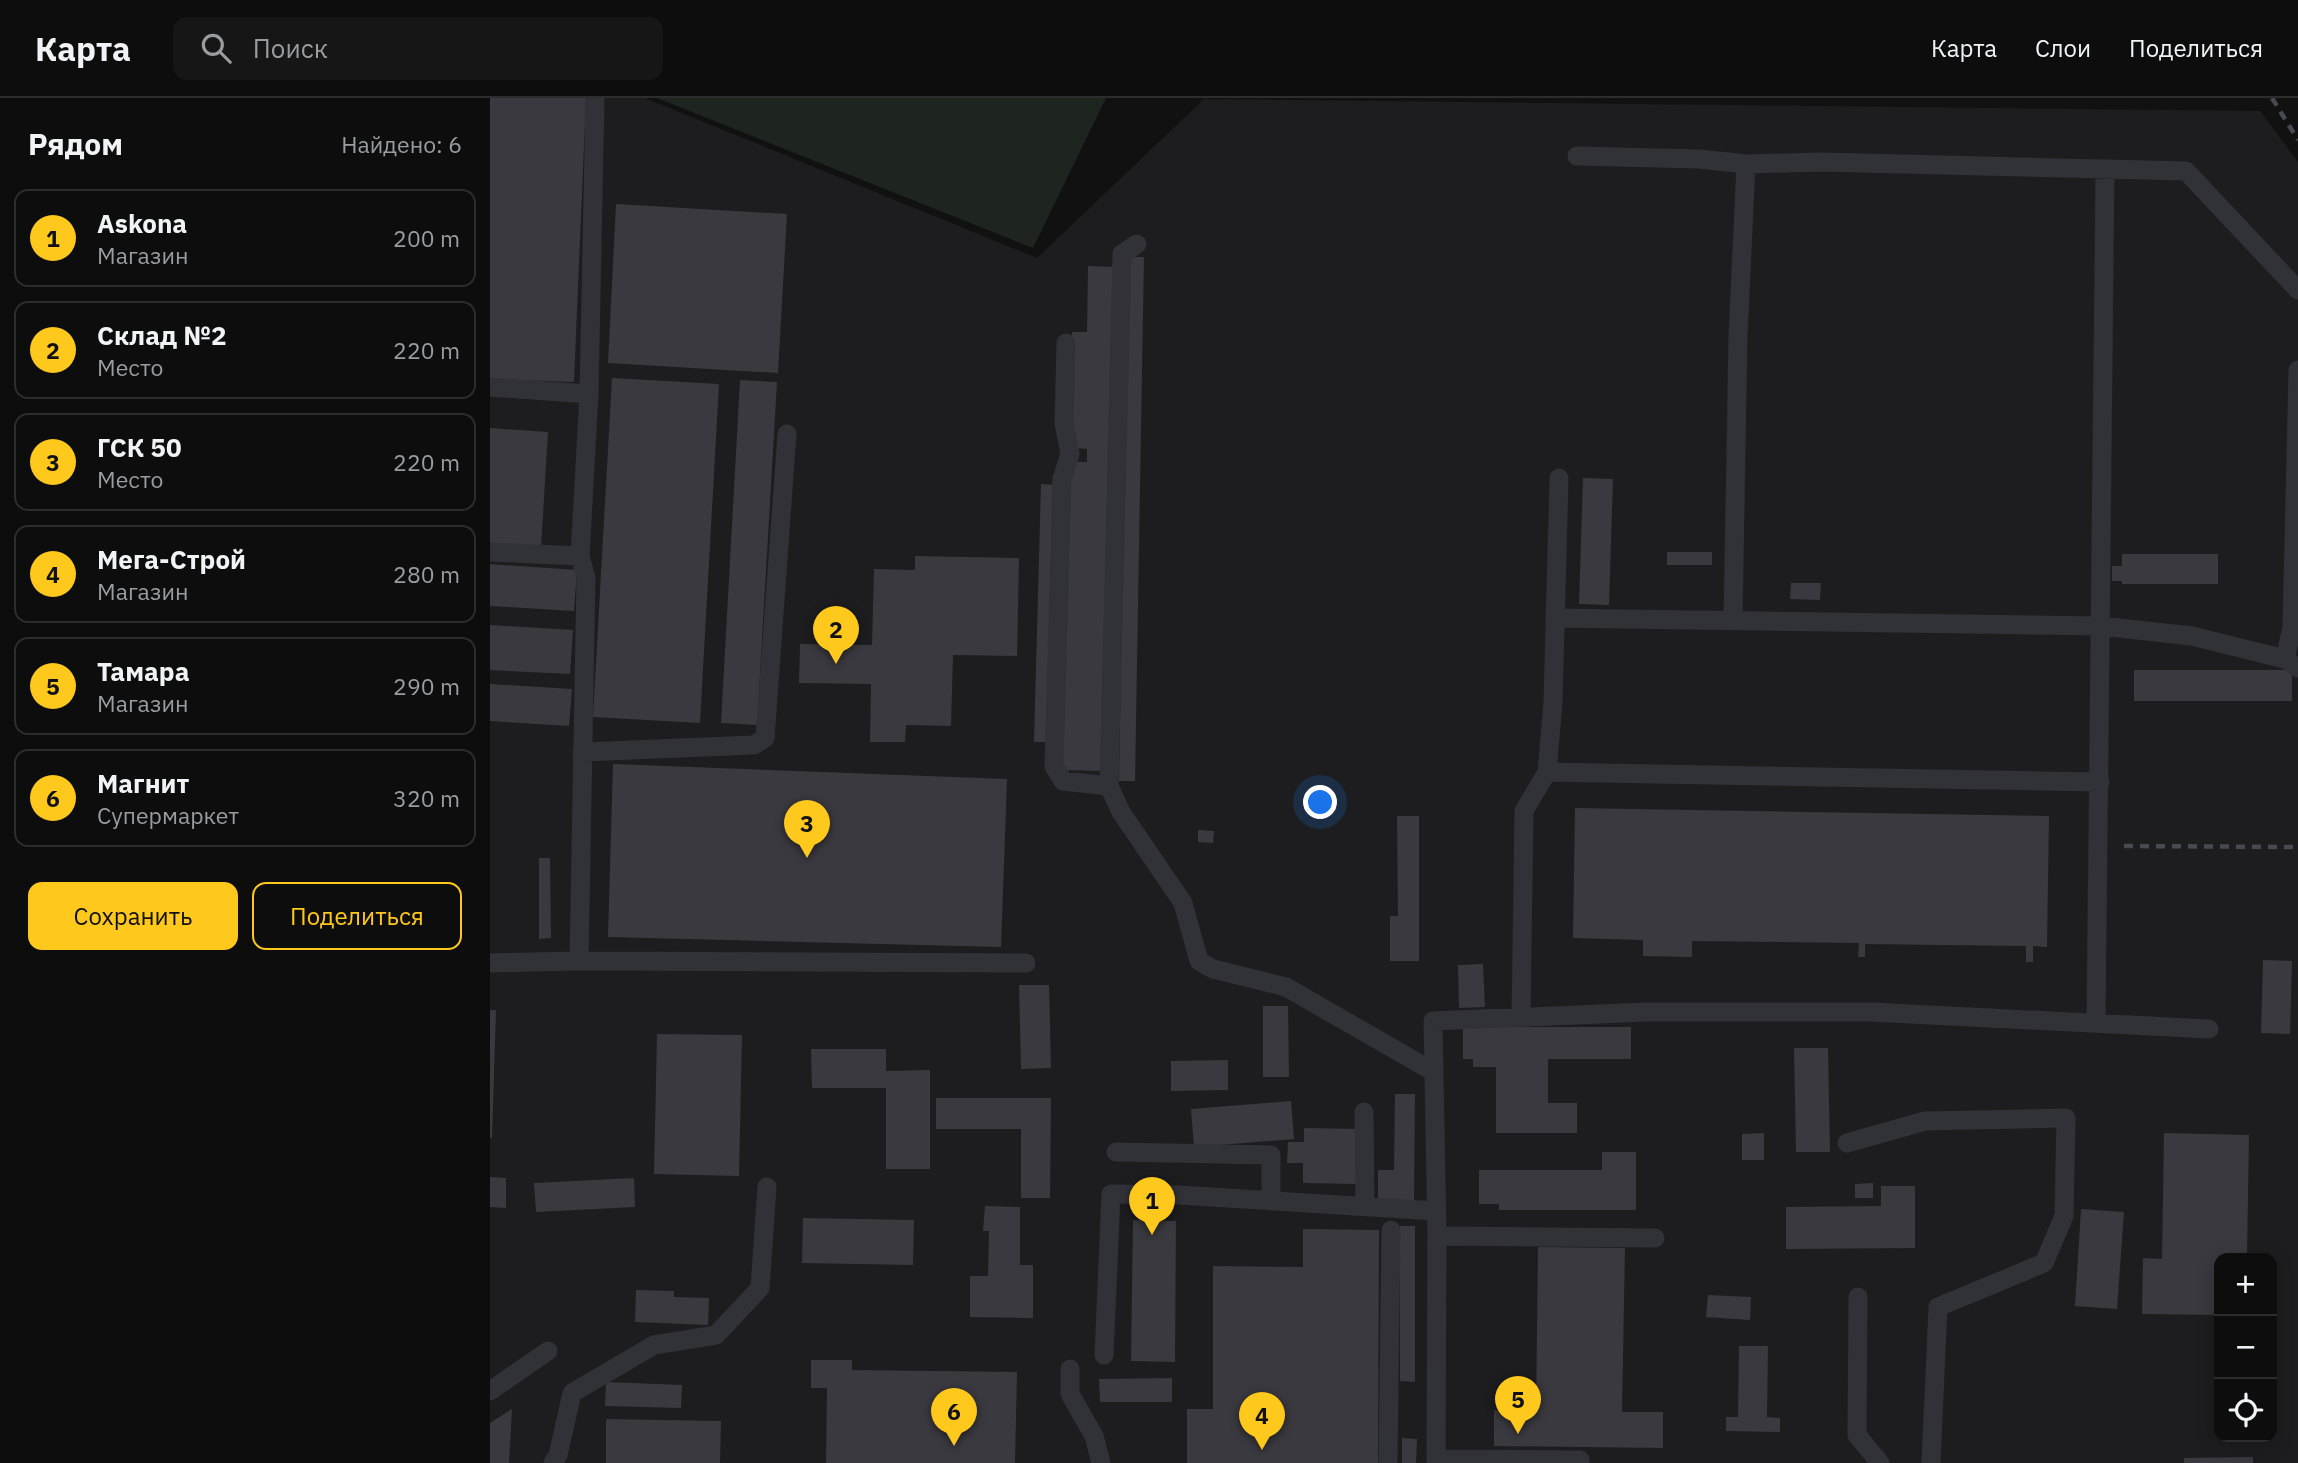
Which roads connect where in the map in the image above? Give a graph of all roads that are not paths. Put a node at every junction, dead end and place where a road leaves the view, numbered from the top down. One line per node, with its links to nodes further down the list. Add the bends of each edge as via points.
1 (595, 98): 10 (street)
2 (1577, 156): 3 (street)
3 (1746, 164): 4 (street); 16 (street)
4 (2105, 170): 6 (street, via 2186,171); 17 (street)
5 (1137, 244): 22 (street, via 1122,254)
6 (2298, 290)
7 (1066, 343): 22 (street, via 1064,423 1070,454 1062,479 1054,766 1063,781)
8 (2298, 370): 18 (street)
9 (490, 387): 10 (street)
10 (589, 394): 14 (street)
11 (787, 434): 19 (street, via 765,738 754,745)
12 (1559, 478): 15 (street)
13 (490, 552): 14 (street)
14 (580, 556): 19 (street, via 586,578)
15 (1556, 618): 16 (street); 20 (street)
16 (1734, 620): 17 (street)
17 (2101, 626): 18 (street, via 2192,636); 21 (street)
18 (2291, 664)
19 (582, 752): 23 (street)
20 (1547, 772): 21 (street); 26 (street, via 1524,811)
21 (2100, 782): 27 (street)
22 (1110, 786): 29 (street, via 1121,812 1183,903 1199,961 1213,969 1286,986)
23 (579, 961): 24 (street); 25 (street)
24 (490, 963)
25 (1026, 963)
26 (1521, 1017): 27 (street, via 1871,1012); 29 (street, via 1433,1021)
27 (2096, 1023): 28 (street)
28 (2209, 1029)
29 (1434, 1072): 36 (street)
30 (1364, 1112): 35 (street)
31 (1847, 1143): 51 (street, via 1925,1121 2066,1118 2064,1216 2045,1263 1938,1307)
32 (1116, 1153): 34 (street, via 1271,1155)
33 (767, 1187): 46 (street, via 760,1288 716,1335 654,1345 572,1393)
34 (1271, 1201): 35 (street); 42 (street, via 1111,1194)
35 (1365, 1206): 36 (street)
36 (1436, 1211): 38 (street)
37 (1391, 1230): 48 (street)
38 (1437, 1236): 39 (street); 45 (street)
39 (1655, 1238)
40 (1858, 1297): 50 (street, via 1857,1435)
41 (548, 1351): 44 (street)
42 (1104, 1355)
43 (1070, 1369): 47 (street, via 1070,1394 1094,1436)
44 (490, 1391)
45 (1436, 1461): 49 (street)
46 (553, 1463)
47 (1101, 1463)
48 (1388, 1463)
49 (1580, 1463)
50 (1880, 1463)
51 (1931, 1463)

